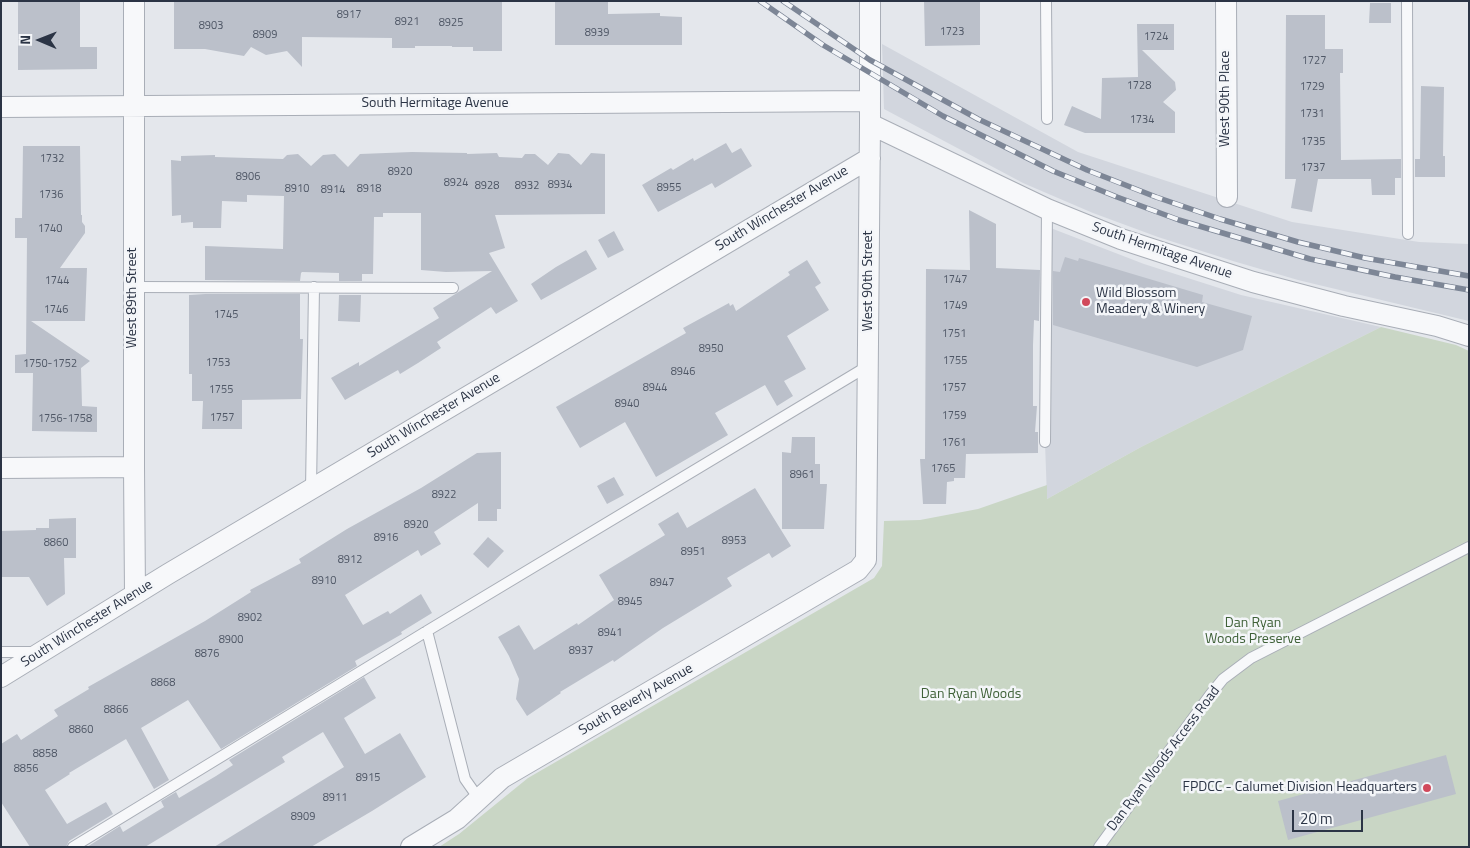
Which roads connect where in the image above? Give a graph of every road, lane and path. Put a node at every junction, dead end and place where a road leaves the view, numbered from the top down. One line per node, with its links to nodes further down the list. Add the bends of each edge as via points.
1 (134, 1): 8 (street, West 89th Street)
2 (870, 1): 6 (street, West 90th Street)
3 (1046, 1): 9 (lane)
4 (1226, 1): 12 (street, West 90th Place)
5 (1407, 1): 14 (lane)
6 (870, 101): 8 (street, South Hermitage Avenue); 10 (street, West 90th Street)
7 (1, 107): 8 (street, South Hermitage Avenue)
8 (133, 107): 15 (street, West 89th Street)
9 (1047, 120)
10 (870, 124): 11 (street, West 90th Street); 13 (street, South Hermitage Avenue)
11 (870, 158): 19 (street, West 90th Street); 23 (street, South Winchester Avenue)
12 (1227, 197)
13 (1047, 209): 18 (street, South Hermitage Avenue, via 1121,239 1223,274); 20 (lane)
14 (1408, 234)
15 (134, 287): 16 (lane); 22 (street, West 89th Street)
16 (314, 287): 17 (lane); 23 (lane)
17 (453, 288)
18 (1469, 336)
19 (868, 366): 25 (street, West 90th Street); 27 (lane)
20 (1045, 442)
21 (1, 468): 22 (street)
22 (134, 468): 26 (street, West 89th Street)
23 (311, 490): 26 (street, South Winchester Avenue)
24 (1469, 547): 34 (lane, Dan Ryan Woods Access Road, via 1251,658 1223,679)
25 (866, 560): 31 (street, South Beverly Avenue, via 858,570 502,778)
26 (135, 594): 29 (street, South Winchester Avenue)
27 (427, 631): 31 (lane, via 465,779); 32 (lane)
28 (1, 652): 29 (lane)
29 (44, 652): 30 (street, South Winchester Avenue)
30 (1, 678)
31 (479, 799): 33 (street, South Beverly Avenue, via 457,819)
32 (73, 847)
33 (411, 847)
34 (1098, 847)

